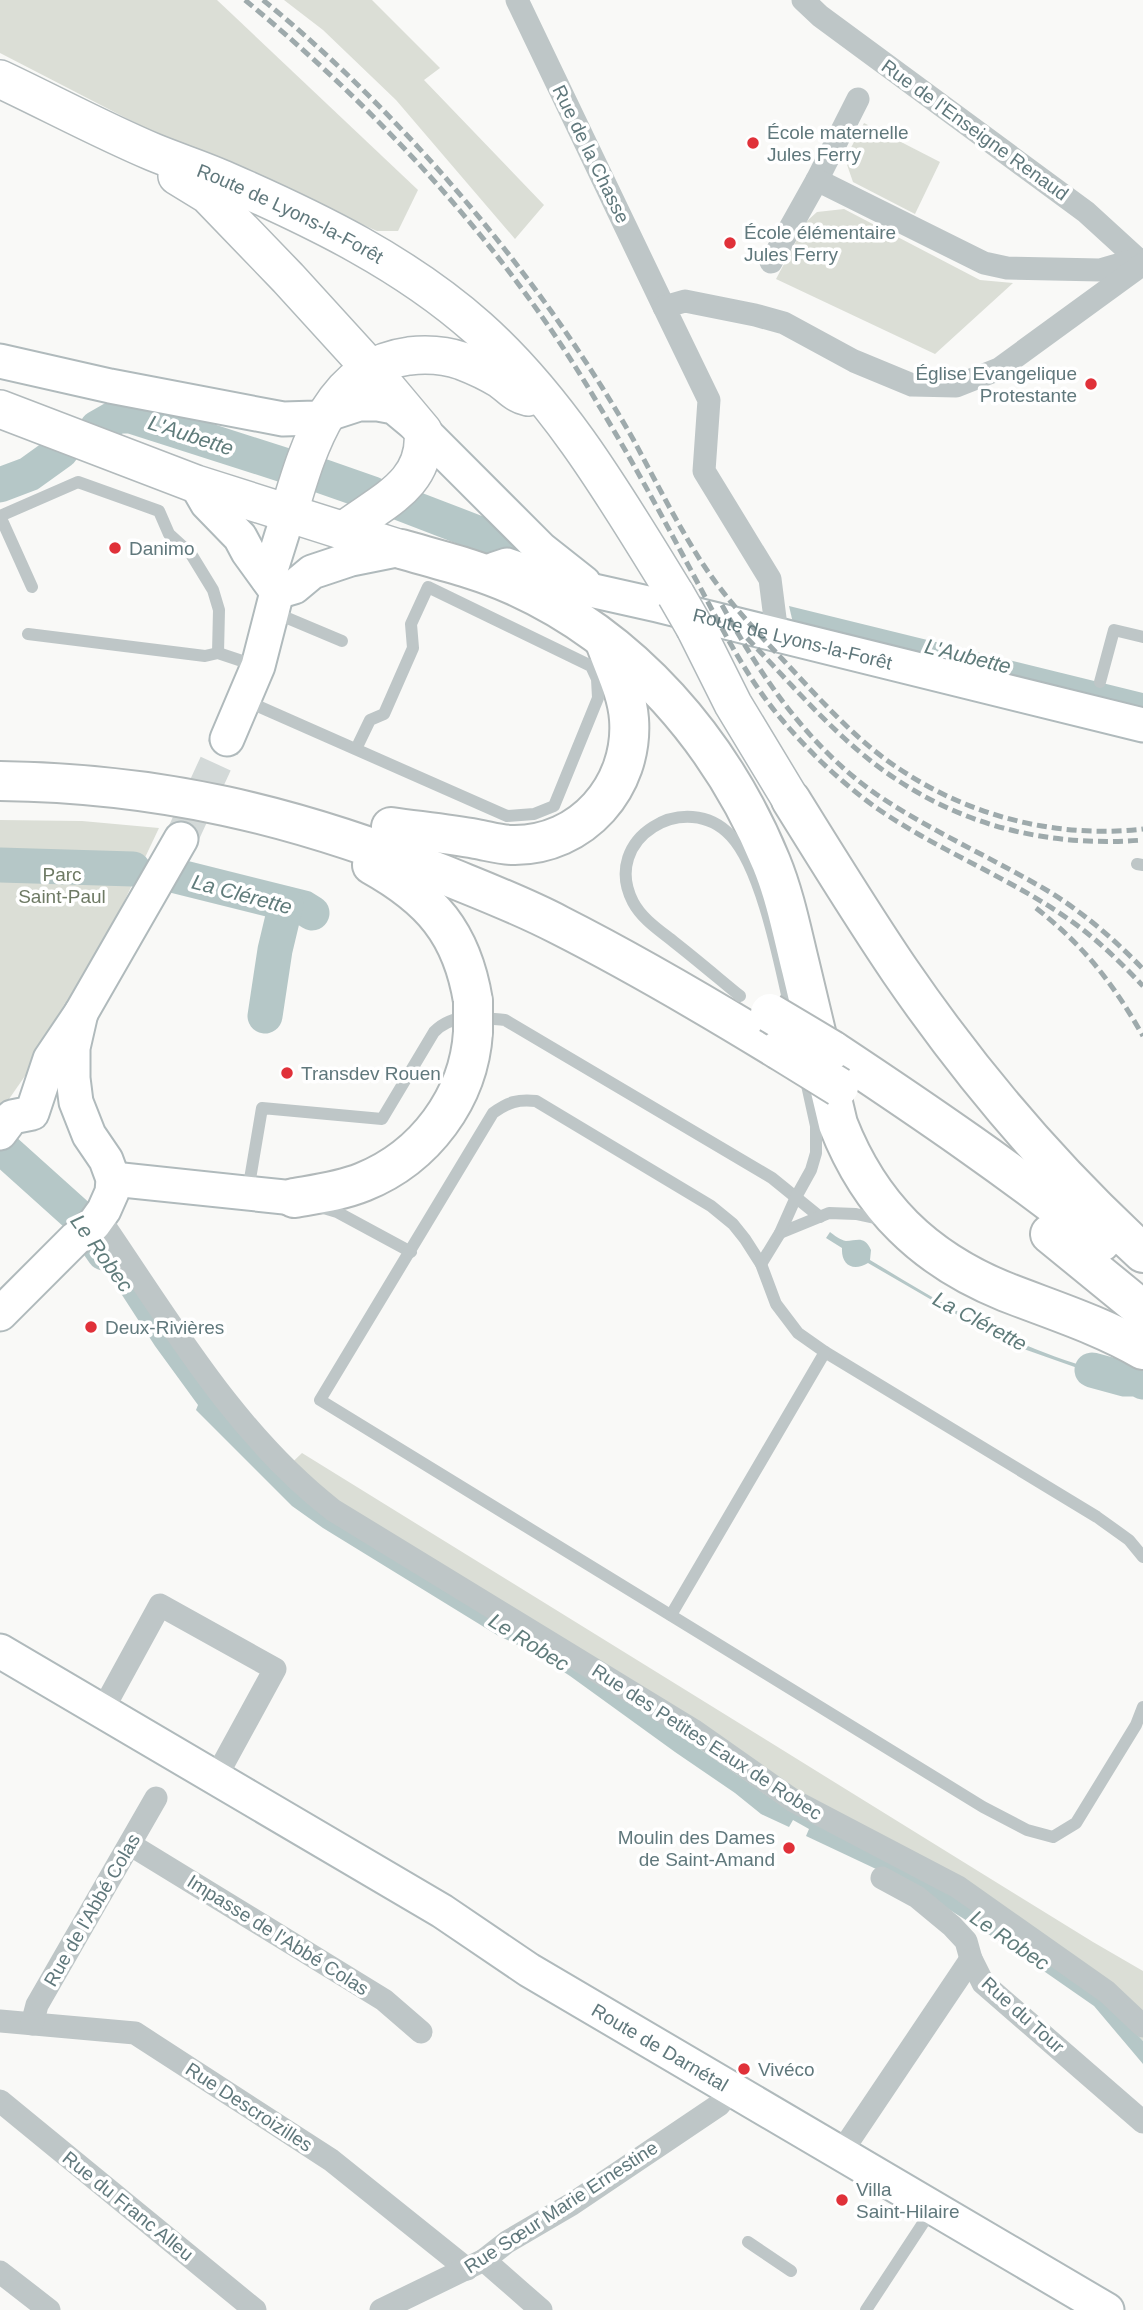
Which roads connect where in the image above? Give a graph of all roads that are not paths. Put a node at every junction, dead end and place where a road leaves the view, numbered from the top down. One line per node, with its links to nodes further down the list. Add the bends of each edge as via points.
1 (517, 0): 9 (street, Rue de la Chasse)
2 (804, 0): 8 (street, Rue de l'Enseigne Renaud, via 1086,212)
3 (0, 79): 5 (main road, Route de Lyons-la-Forêt)
4 (858, 99): 6 (street)
5 (153, 152): 11 (main road, via 162,167 208,195); 12 (main road, Route de Lyons-la-Forêt, via 314,222 409,275 479,329)
6 (817, 180): 7 (street); 8 (street, via 984,263 1007,268 1100,270)
7 (771, 262)
8 (1141, 262): 9 (street, via 999,369 956,386 912,385 854,361 784,323 755,315 685,301)
9 (664, 307): 26 (street, Rue de la Chasse, via 709,400 704,471 770,579)
10 (0, 361): 14 (street, via 283,419)
11 (371, 369): 12 (main road, via 397,358 448,357 502,381 517,394); 14 (main road, via 356,378); 15 (main road)
12 (546, 400): 39 (main road, Route de Lyons-la-Forêt, bridge, via 626,512)
13 (0, 409): 16 (main road)
14 (326, 415): 15 (street, via 359,404 378,404 394,407); 17 (main road, via 306,456)
15 (423, 431): 18 (main road, via 416,473 405,487); 23 (street, via 541,549)
16 (196, 484): 17 (main road); 24 (street, via 207,503 240,537)
17 (289, 512): 18 (main road); 24 (street)
18 (343, 531): 19 (main road); 20 (street, via 318,551)
19 (401, 549): 20 (street); 21 (highway)
20 (312, 572): 24 (street, via 294,587)
21 (483, 572): 23 (street, Route de Lyons-la-Forêt, via 507,565); 27 (highway, via 561,610)
22 (32, 587): 30 (lane, via 0,516 78,482 159,511 169,534 191,554 213,590 219,610)
23 (590, 590): 26 (street, Route de Lyons-la-Forêt)
24 (273, 594): 29 (lane); 31 (street)
25 (28, 634): 30 (lane, via 205,656)
26 (777, 634): 34 (street, Route de Lyons-la-Forêt)
27 (603, 637): 41 (highway, via 626,699 628,751 610,796 591,817 541,842 512,845); 54 (highway, via 696,729 740,796 782,894 838,1124 863,1178)
28 (1143, 638): 32 (lane, via 1114,630)
29 (342, 641)
30 (218, 653): 31 (lane)
31 (258, 666): 33 (street)
32 (1100, 682)
33 (244, 700): 35 (street); 36 (lane)
34 (1143, 724)
35 (227, 739)
36 (356, 749): 36 (lane, via 507,816 534,814 554,806 598,698 597,679 590,666 428,587 411,624 413,648 389,703 384,714 370,720)
37 (0, 757): 41 (highway, via 59,757 179,770 278,792)
38 (0, 781): 40 (highway, via 160,793)
39 (791, 800): 58 (highway, via 901,972 955,1045 1016,1121)
40 (290, 820): 45 (highway, bridge, via 417,864 557,924 779,1050); 52 (highway, via 392,876 424,900 448,929 463,959 473,1017 471,1055 463,1084 424,1142 364,1181)
41 (391, 827): 43 (highway, via 563,899)
42 (181, 839): 44 (street)
43 (755, 1005): 45 (highway, bridge); 51 (lane, via 657,929 632,901 627,887 628,856 636,840 655,825 692,818 713,823 730,835 751,870 778,954 816,1126 816,1153)
44 (81, 1013): 46 (street, via 50,1059); 48 (street, via 73,1048 73,1078 76,1102)
45 (836, 1068): 60 (highway, via 965,1139); 61 (highway)
46 (32, 1113): 47 (street, via 12,1117); 48 (street, via 71,1120)
47 (0, 1133)
48 (89, 1135): 49 (street)
49 (113, 1179): 50 (street); 55 (street, via 112,1192)
50 (247, 1195): 51 (lane, via 262,1108 382,1119 434,1032 444,1021 472,1018 505,1020 772,1178); 52 (street)
51 (796, 1197): 53 (lane); 56 (lane)
52 (294, 1198): 57 (lane, via 337,1212)
53 (820, 1217): 54 (lane, via 856,1214); 56 (lane)
54 (899, 1223): 63 (highway, via 970,1273)
55 (91, 1226): 62 (street); 77 (street, Rue des Petites Eaux de Robec, via 267,1450 333,1510 693,1730 794,1801 958,1887 1107,1992)
56 (780, 1234): 59 (lane)
57 (411, 1252): 59 (lane, via 493,1112 521,1099 551,1109 711,1206 733,1224); 66 (lane, via 320,1399)
58 (1143, 1253)
59 (761, 1264): 64 (lane, via 776,1304 798,1333)
60 (1143, 1277)
61 (1143, 1310)
62 (0, 1314)
63 (1143, 1350)
64 (825, 1352): 65 (lane, via 1097,1517 1129,1540); 66 (lane)
65 (1143, 1557)
66 (671, 1615): 68 (lane, via 983,1807 1027,1830 1053,1837 1076,1823)
67 (0, 1650): 69 (street, Route de Darnétal)
68 (1143, 1707)
69 (102, 1711): 70 (street, Route de Darnétal); 70 (street, via 160,1605 275,1669)
70 (216, 1777): 79 (street, Route de Darnétal)
71 (156, 1798): 72 (street, Rue de l'Abbé Colas)
72 (131, 1845): 76 (street, Rue de l'Abbé Colas, via 37,2005); 78 (street, Impasse de l'Abbé Colas, via 384,2000)
73 (882, 1878): 74 (street, Rue du Tour, via 917,1897 952,1926 966,1941)
74 (971, 1959): 81 (street, Rue du Tour, via 983,1983); 82 (street)
75 (0, 2021): 76 (street, Rue Descroizilles)
76 (32, 2024): 85 (street, Rue Descroizilles, via 135,2033 331,2160)
77 (1143, 2026)
78 (421, 2032)
79 (732, 2089): 82 (street, Route de Darnétal); 85 (street, Rue Sœur Marie Ernestine, via 719,2105)
80 (0, 2101): 89 (street, Rue du Franc Alleu)
81 (1143, 2122)
82 (841, 2154): 83 (street, Route de Darnétal)
83 (933, 2208): 92 (lane); 93 (street, Route de Darnétal)
84 (748, 2242): 86 (lane)
85 (476, 2264): 90 (street, Rue Sœur Marie Ernestine); 91 (street, Rue Descroizilles)
86 (791, 2271)
87 (0, 2272): 88 (street)
88 (49, 2310)
89 (255, 2310)
90 (381, 2310)
91 (541, 2310)
92 (866, 2310)
93 (1107, 2310)

